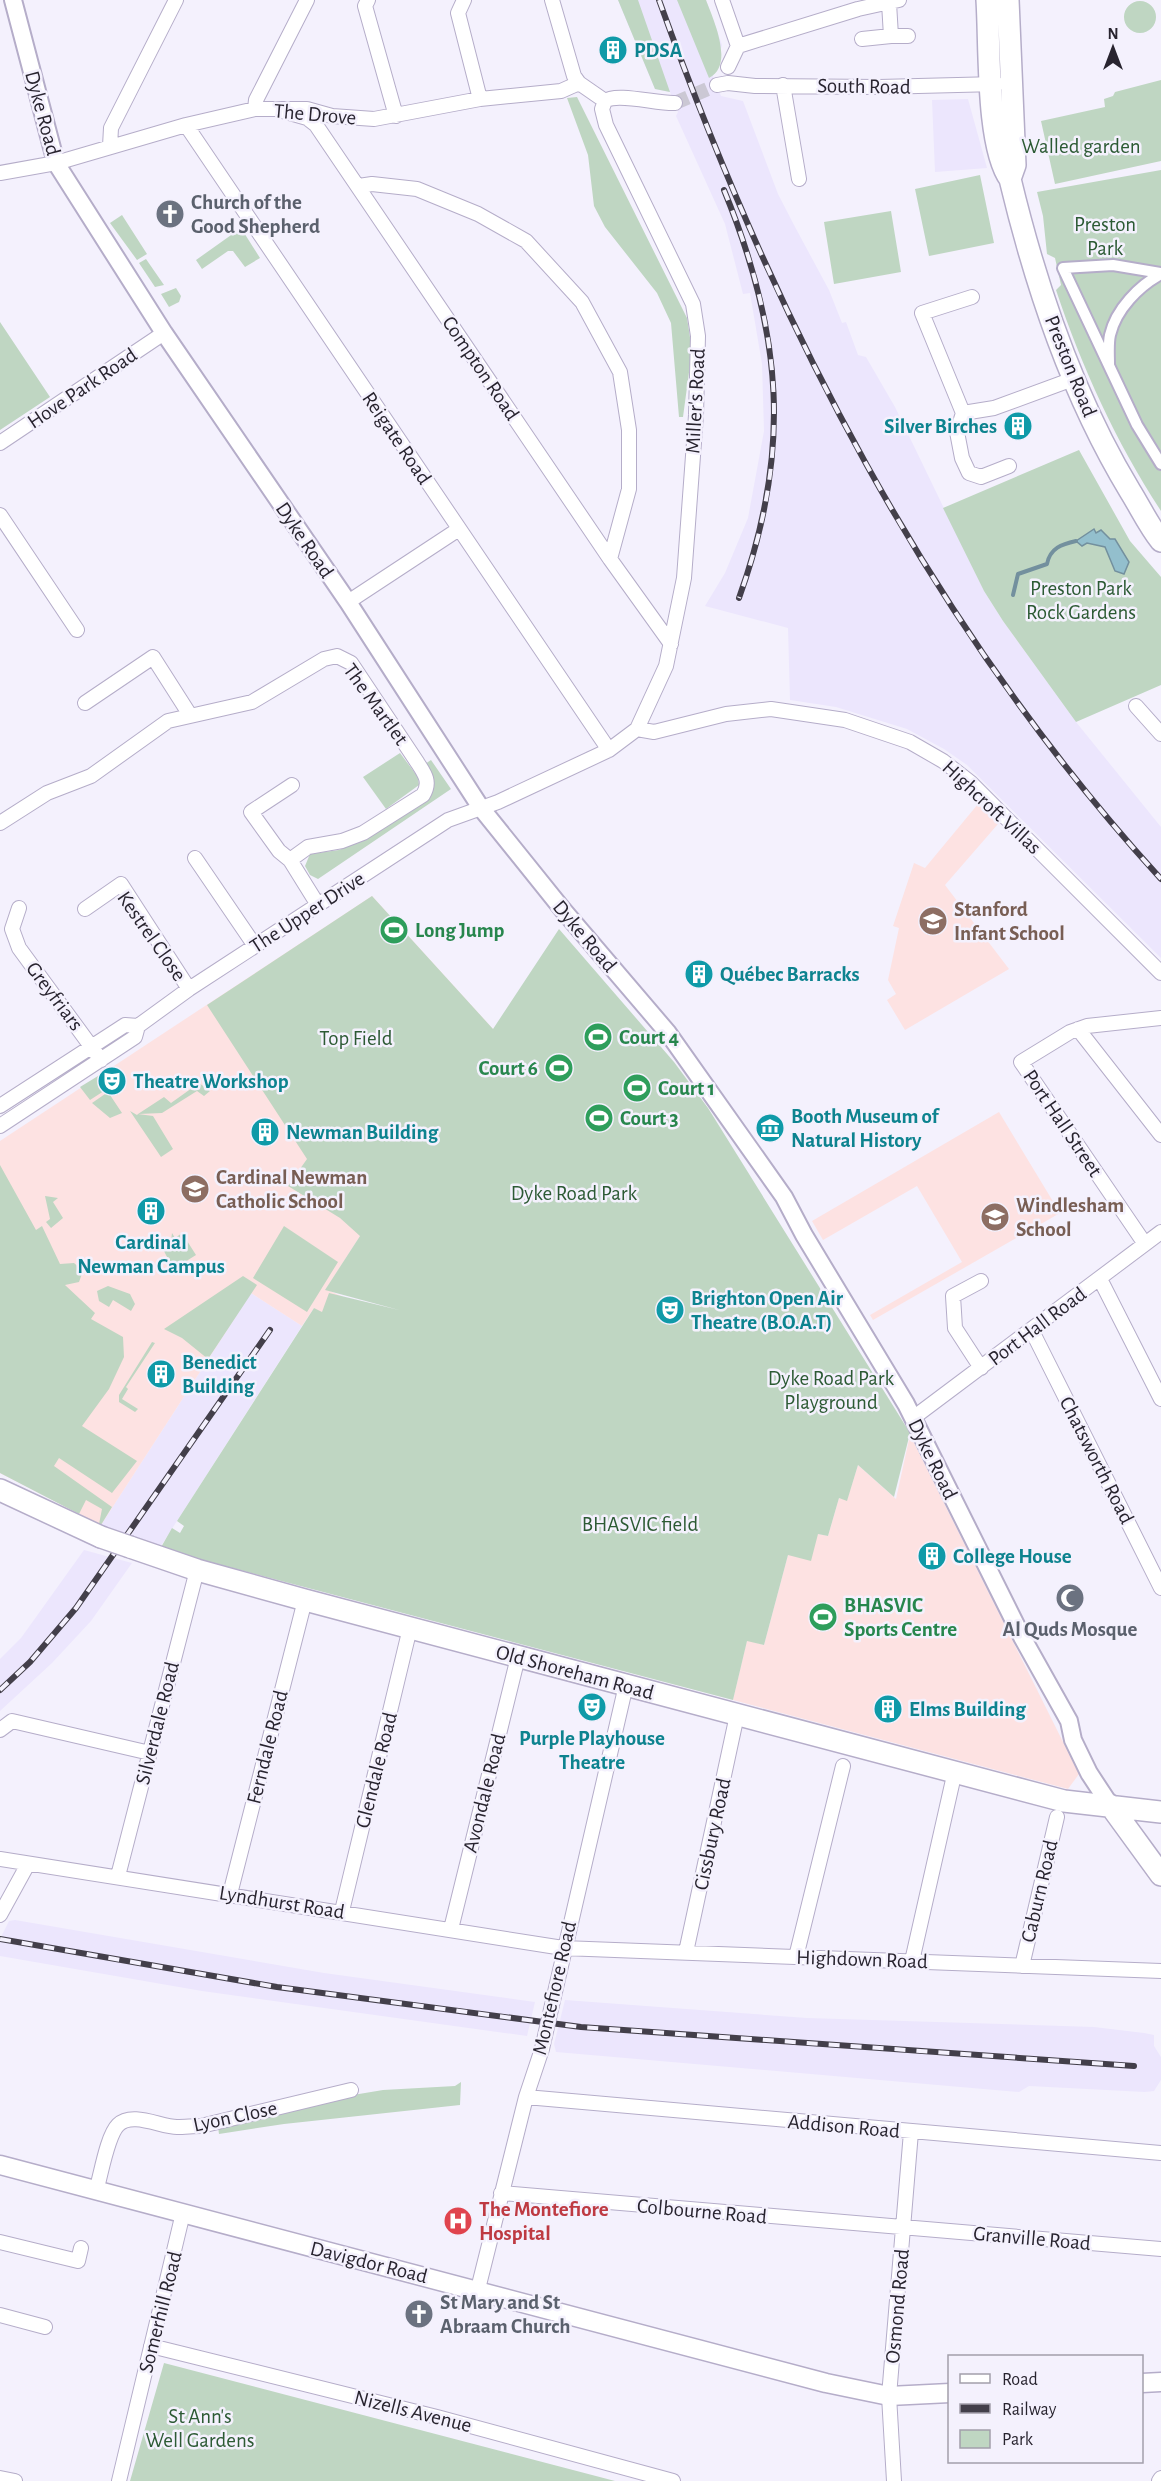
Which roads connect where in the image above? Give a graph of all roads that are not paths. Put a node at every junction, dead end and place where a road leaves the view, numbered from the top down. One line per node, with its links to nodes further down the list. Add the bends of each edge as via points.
1 (13, 0): 28 (street, Dyke Road)
2 (176, 0): 27 (street, via 111,128)
3 (307, 0): 23 (street)
4 (368, 0): 25 (street, via 365,6)
5 (464, 0): 20 (street, via 458,13)
6 (552, 0): 16 (street)
7 (722, 0): 14 (street)
8 (987, 0): 17 (main road, Preston Road)
9 (1008, 0): 17 (main road, Preston Road)
10 (894, 1): 11 (street); 14 (street)
11 (891, 36): 12 (street); 13 (street)
12 (908, 36)
13 (862, 39)
14 (738, 46): 15 (street)
15 (728, 67)
16 (579, 83): 20 (street, The Drove, via 561,91); 21 (street)
17 (1001, 83): 19 (street, South Road); 36 (main road, Preston Road, via 998,154 1010,179 1035,272)
18 (717, 85): 19 (street, South Road)
19 (783, 85): 30 (street)
20 (480, 99): 25 (street, The Drove)
21 (612, 99): 22 (street); 47 (street, Miller's Road, via 602,111 606,126 693,304 698,336 684,578)
22 (675, 103)
23 (255, 108): 24 (street, The Drove); 26 (street, The Drove)
24 (279, 110): 25 (street, The Drove, via 307,109 350,119); 31 (street, Compton Road, via 307,118 316,125)
25 (396, 116)
26 (186, 125): 27 (street, The Drove); 42 (street, Reigate Road)
27 (110, 146): 28 (street, The Drove)
28 (56, 163): 29 (street, The Drove); 34 (street, Dyke Road)
29 (0, 173)
30 (799, 179)
31 (359, 186): 44 (street, Compton Road); 44 (street, via 417,189 478,214 526,241 582,302 620,372 628,430 628,489)
32 (1161, 274): 35 (street, via 1143,284 1120,313 1110,335); 35 (street, via 1113,265 1063,268)
33 (972, 297): 37 (street, via 922,313)
34 (164, 333): 38 (street, Hove Park Road); 45 (street, Dyke Road)
35 (1109, 367): 39 (street)
36 (1073, 379): 37 (street, via 994,408); 43 (main road, Preston Road, via 1114,465)
37 (963, 413): 40 (street, via 957,432 969,473 981,477)
38 (0, 443)
39 (1161, 464)
40 (1009, 466)
41 (0, 516): 46 (street)
42 (459, 530): 45 (street); 53 (street, Reigate Road)
43 (1161, 541)
44 (610, 559): 47 (street, Compton Road)
45 (348, 602): 55 (street, Dyke Road)
46 (77, 630)
47 (671, 644): 51 (street, Miller's Road, via 659,685)
48 (85, 703): 50 (street, via 153,657)
49 (1136, 706): 52 (street)
50 (190, 715): 56 (street, The Martlet, via 168,721 80,782 47,793); 58 (street, The Martlet, via 252,702 330,656 345,659 356,672 424,773 426,789 423,795 363,833 308,847)
51 (637, 729): 53 (street); 64 (street, Highcroft Villas, via 654,732 726,714 771,709 845,720 910,742 943,760 970,782)
52 (1161, 734)
53 (609, 750): 55 (street)
54 (292, 785): 58 (street, via 251,812)
55 (481, 808): 59 (street, The Upper Drive, via 448,820); 80 (street, Dyke Road, via 684,1054 784,1197)
56 (3, 821)
57 (195, 858): 63 (street)
58 (290, 860): 59 (street)
59 (318, 905): 63 (street, The Upper Drive)
60 (19, 908): 62 (street, Greyfriars)
61 (85, 909): 65 (street, Kestrel Close, via 121,884)
62 (6, 929): 69 (street, Greyfriars)
63 (255, 946): 65 (street, The Upper Drive)
64 (1161, 974)
65 (189, 988): 67 (street, The Upper Drive)
66 (1161, 1018): 68 (street)
67 (138, 1026): 69 (street, The Upper Drive, via 125,1025); 70 (street, The Upper Drive, via 135,1037)
68 (1078, 1029): 73 (street); 74 (street, Port Hall Street, via 1021,1062)
69 (92, 1046): 70 (street, Greyfriars); 71 (street, The Upper Drive)
70 (101, 1060): 72 (street, The Upper Drive)
71 (0, 1106)
72 (0, 1126)
73 (1161, 1135)
74 (1156, 1239): 75 (street, Port Hall Road)
75 (1100, 1279): 77 (street, Port Hall Road); 79 (street)
76 (981, 1281): 78 (street, via 953,1296 955,1328)
77 (1032, 1331): 78 (street, Port Hall Road); 83 (street, Chatsworth Road)
78 (981, 1368): 80 (street, Port Hall Road)
79 (1161, 1399)
80 (913, 1418): 93 (street, Dyke Road, via 1022,1637 1069,1721 1073,1740)
81 (2, 1497): 82 (main road, Old Shoreham Road, bridge)
82 (197, 1570): 84 (main road, Old Shoreham Road); 90 (street, Silverdale Road)
83 (1161, 1588)
84 (305, 1600): 85 (main road, Old Shoreham Road); 102 (street, Ferndale Road)
85 (411, 1628): 86 (main road, Old Shoreham Road); 103 (street, Glendale Road)
86 (518, 1657): 87 (main road, Old Shoreham Road); 105 (street, Avondale Road)
87 (626, 1685): 88 (main road, Old Shoreham Road); 106 (street, Montefiore Road)
88 (737, 1715): 92 (main road, Old Shoreham Road); 107 (street, Cissbury Road)
89 (0, 1730): 90 (street, via 12,1721)
90 (150, 1753): 101 (street, Silverdale Road)
91 (843, 1766): 108 (street)
92 (955, 1771): 94 (main road, Old Shoreham Road); 109 (street)
93 (1089, 1773): 94 (street, via 1087,1786); 95 (street, Dyke Road)
94 (1074, 1802): 95 (main road, Old Shoreham Road)
95 (1110, 1805): 96 (main road, Old Shoreham Road); 100 (main road, Dyke Road)
96 (1161, 1812)
97 (1057, 1817): 110 (street, Caburn Road)
98 (0, 1859): 99 (street, Lyndhurst Road)
99 (28, 1864): 101 (street, Lyndhurst Road); 104 (street)
100 (1161, 1875)
101 (118, 1876): 102 (street, Lyndhurst Road)
102 (230, 1894): 103 (street, Lyndhurst Road)
103 (342, 1911): 105 (street, Lyndhurst Road)
104 (0, 1915)
105 (451, 1929): 106 (street, Lyndhurst Road)
106 (563, 1948): 107 (street, Highdown Road); 113 (street, Montefiore Road, bridge, via 542,2049)
107 (686, 1952): 108 (street, Highdown Road)
108 (796, 1957): 109 (street, Highdown Road)
109 (912, 1961): 110 (street, Highdown Road)
110 (1022, 1966): 111 (street, Highdown Road)
111 (1161, 1971)
112 (351, 2090): 117 (street, Lyon Close, via 201,2126 126,2121 118,2125 110,2141)
113 (526, 2097): 114 (street, Addison Road); 118 (street, Montefiore Road)
114 (911, 2132): 115 (street, Addison Road); 120 (street, Osmond Road)
115 (1161, 2152)
116 (0, 2165): 117 (main road, Davigdor Road)
117 (96, 2192): 119 (main road, Davigdor Road)
118 (501, 2193): 120 (street, Colbourne Road); 124 (street, Montefiore Road)
119 (183, 2213): 124 (main road, Davigdor Road); 127 (street, Somerhill Road)
120 (904, 2228): 123 (street, Granville Road); 131 (street, Osmond Road)
121 (0, 2242): 122 (street, via 78,2261)
122 (81, 2248)
123 (1161, 2249)
124 (478, 2289): 131 (main road, Davigdor Road, via 826,2383)
125 (0, 2315): 126 (street)
126 (45, 2327)
127 (151, 2346): 134 (street, Somerhill Road); 135 (street, Nizells Avenue)
128 (1161, 2382): 129 (main road)
129 (1143, 2383)
130 (948, 2393): 131 (main road, Davigdor Road)
131 (889, 2396): 136 (street, Osmond Road)
132 (0, 2478): 133 (street)
133 (15, 2481)
134 (119, 2481)
135 (673, 2481)
136 (894, 2481)

